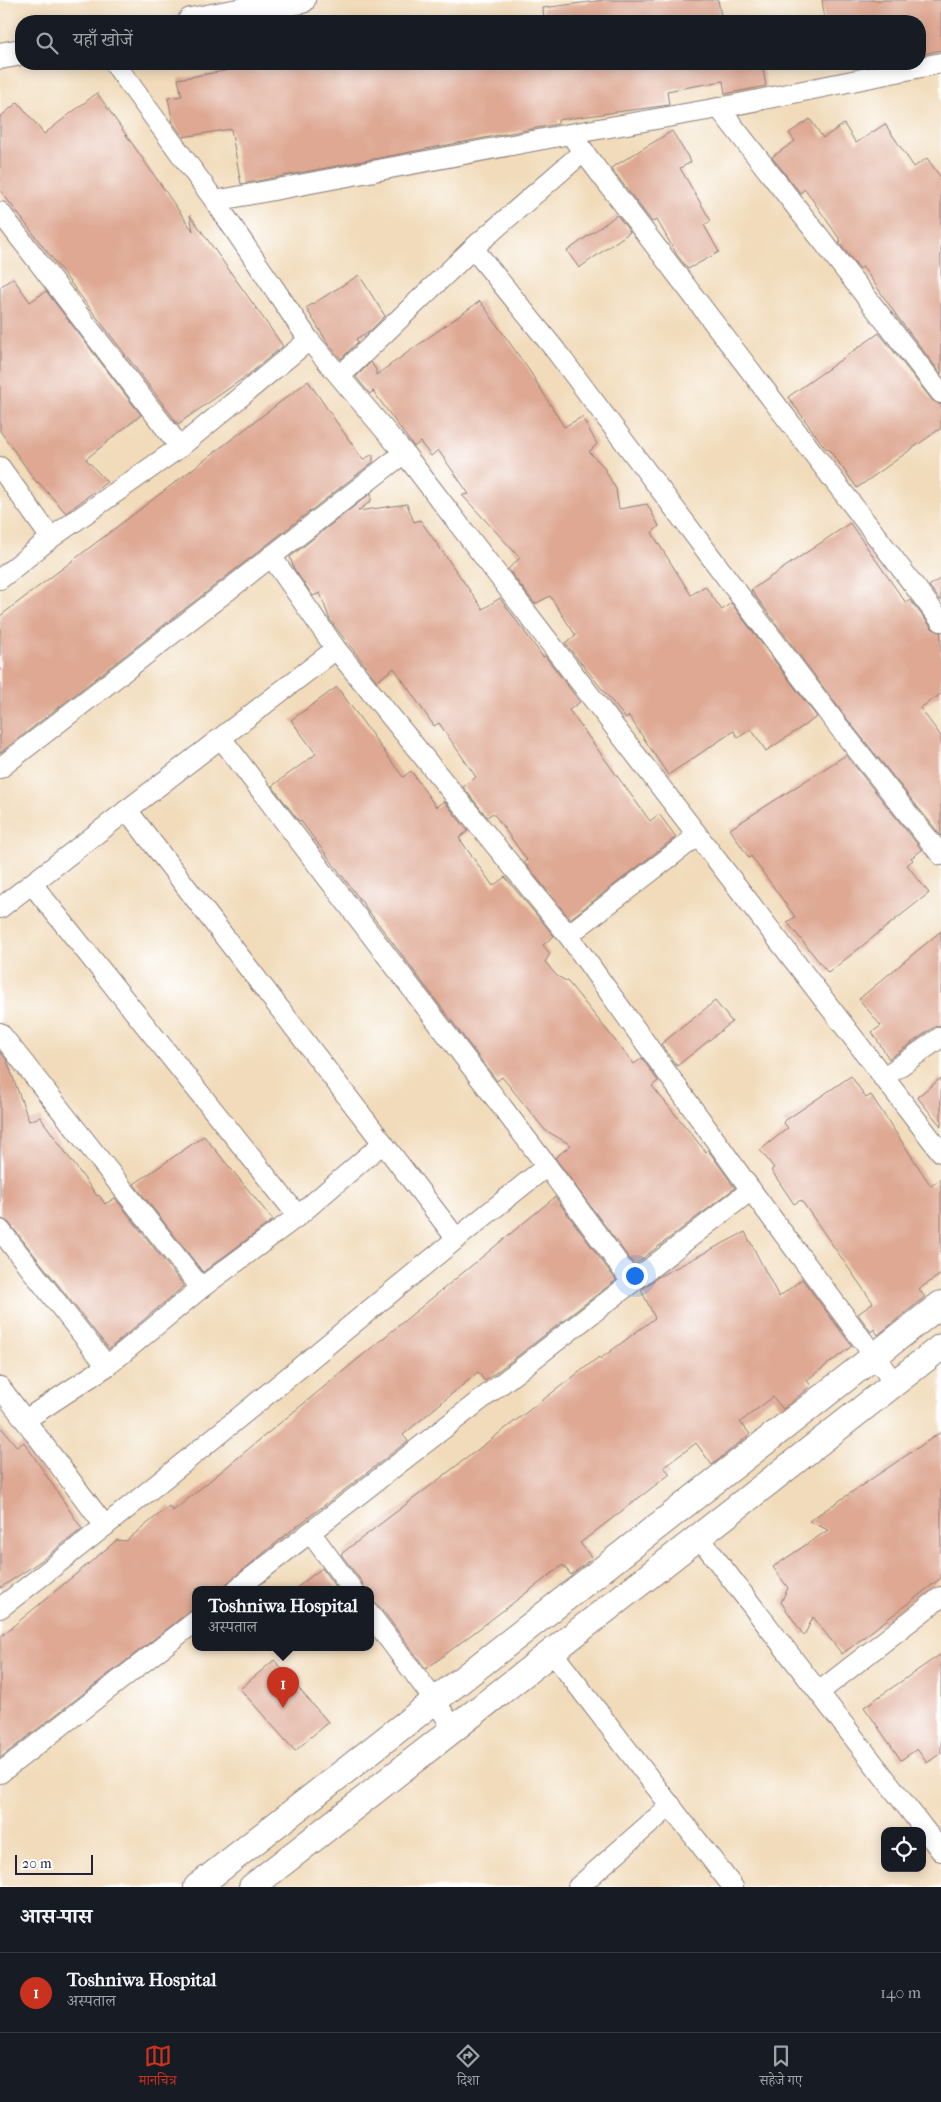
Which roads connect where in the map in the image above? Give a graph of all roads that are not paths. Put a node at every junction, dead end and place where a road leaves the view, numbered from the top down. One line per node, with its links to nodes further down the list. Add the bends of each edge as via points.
1 (302, 0): 2 (street)
2 (223, 15)
3 (15, 53): 4 (street)
4 (0, 56)
5 (941, 63): 6 (street)
6 (926, 66)
7 (119, 70): 12 (street)
8 (906, 70): 9 (street)
9 (719, 108): 10 (street); 18 (street)
10 (570, 134): 11 (street); 12 (street)
11 (584, 151): 15 (street); 25 (street)
12 (214, 201): 16 (street)
13 (0, 212): 14 (street)
14 (7, 232): 19 (street)
15 (472, 248): 17 (street); 31 (street, via 556,351 838,726)
16 (309, 340): 17 (street); 19 (street)
17 (340, 376): 20 (street)
18 (941, 393)
19 (180, 447): 22 (street)
20 (404, 453): 23 (street); 30 (street)
21 (0, 467): 22 (street)
22 (51, 538): 24 (street)
23 (271, 556): 26 (street); 28 (street)
24 (0, 579)
25 (941, 621)
26 (336, 649): 27 (street); 34 (street)
27 (221, 738): 29 (street); 40 (street)
28 (0, 768)
29 (127, 810): 32 (street); 38 (street)
30 (697, 836): 34 (street); 37 (street)
31 (941, 855)
32 (32, 884): 33 (street); 42 (street)
33 (0, 908)
34 (568, 935): 41 (street)
35 (0, 1033): 46 (street)
36 (941, 1037): 37 (street)
37 (883, 1078): 39 (street)
38 (383, 1143): 42 (street); 44 (street)
39 (941, 1152)
40 (547, 1166): 44 (street); 45 (street)
41 (751, 1190): 45 (street); 49 (street)
42 (298, 1216): 46 (street)
43 (0, 1230): 50 (street)
44 (456, 1238): 54 (street)
45 (632, 1282): 55 (street)
46 (200, 1288): 50 (street)
47 (941, 1304): 49 (street)
48 (941, 1347): 51 (street)
49 (876, 1356): 51 (street); 65 (street)
50 (107, 1366): 53 (street)
51 (895, 1384): 56 (street)
52 (0, 1387): 53 (street)
53 (25, 1420): 54 (street)
54 (105, 1526): 60 (street)
55 (310, 1532): 57 (street); 58 (street)
56 (699, 1537): 63 (street); 64 (street)
57 (241, 1586)
58 (350, 1586)
59 (941, 1597): 64 (street)
60 (1, 1604)
61 (374, 1619): 65 (street)
62 (192, 1624): 67 (street)
63 (552, 1652): 66 (street); 68 (street)
64 (819, 1692): 69 (street)
65 (435, 1701): 66 (street); 70 (street)
66 (454, 1729): 71 (street)
67 (1, 1771)
68 (671, 1805): 72 (street); 73 (street)
69 (941, 1851)
70 (197, 1887)
71 (252, 1887)
72 (578, 1887)
73 (733, 1887)

